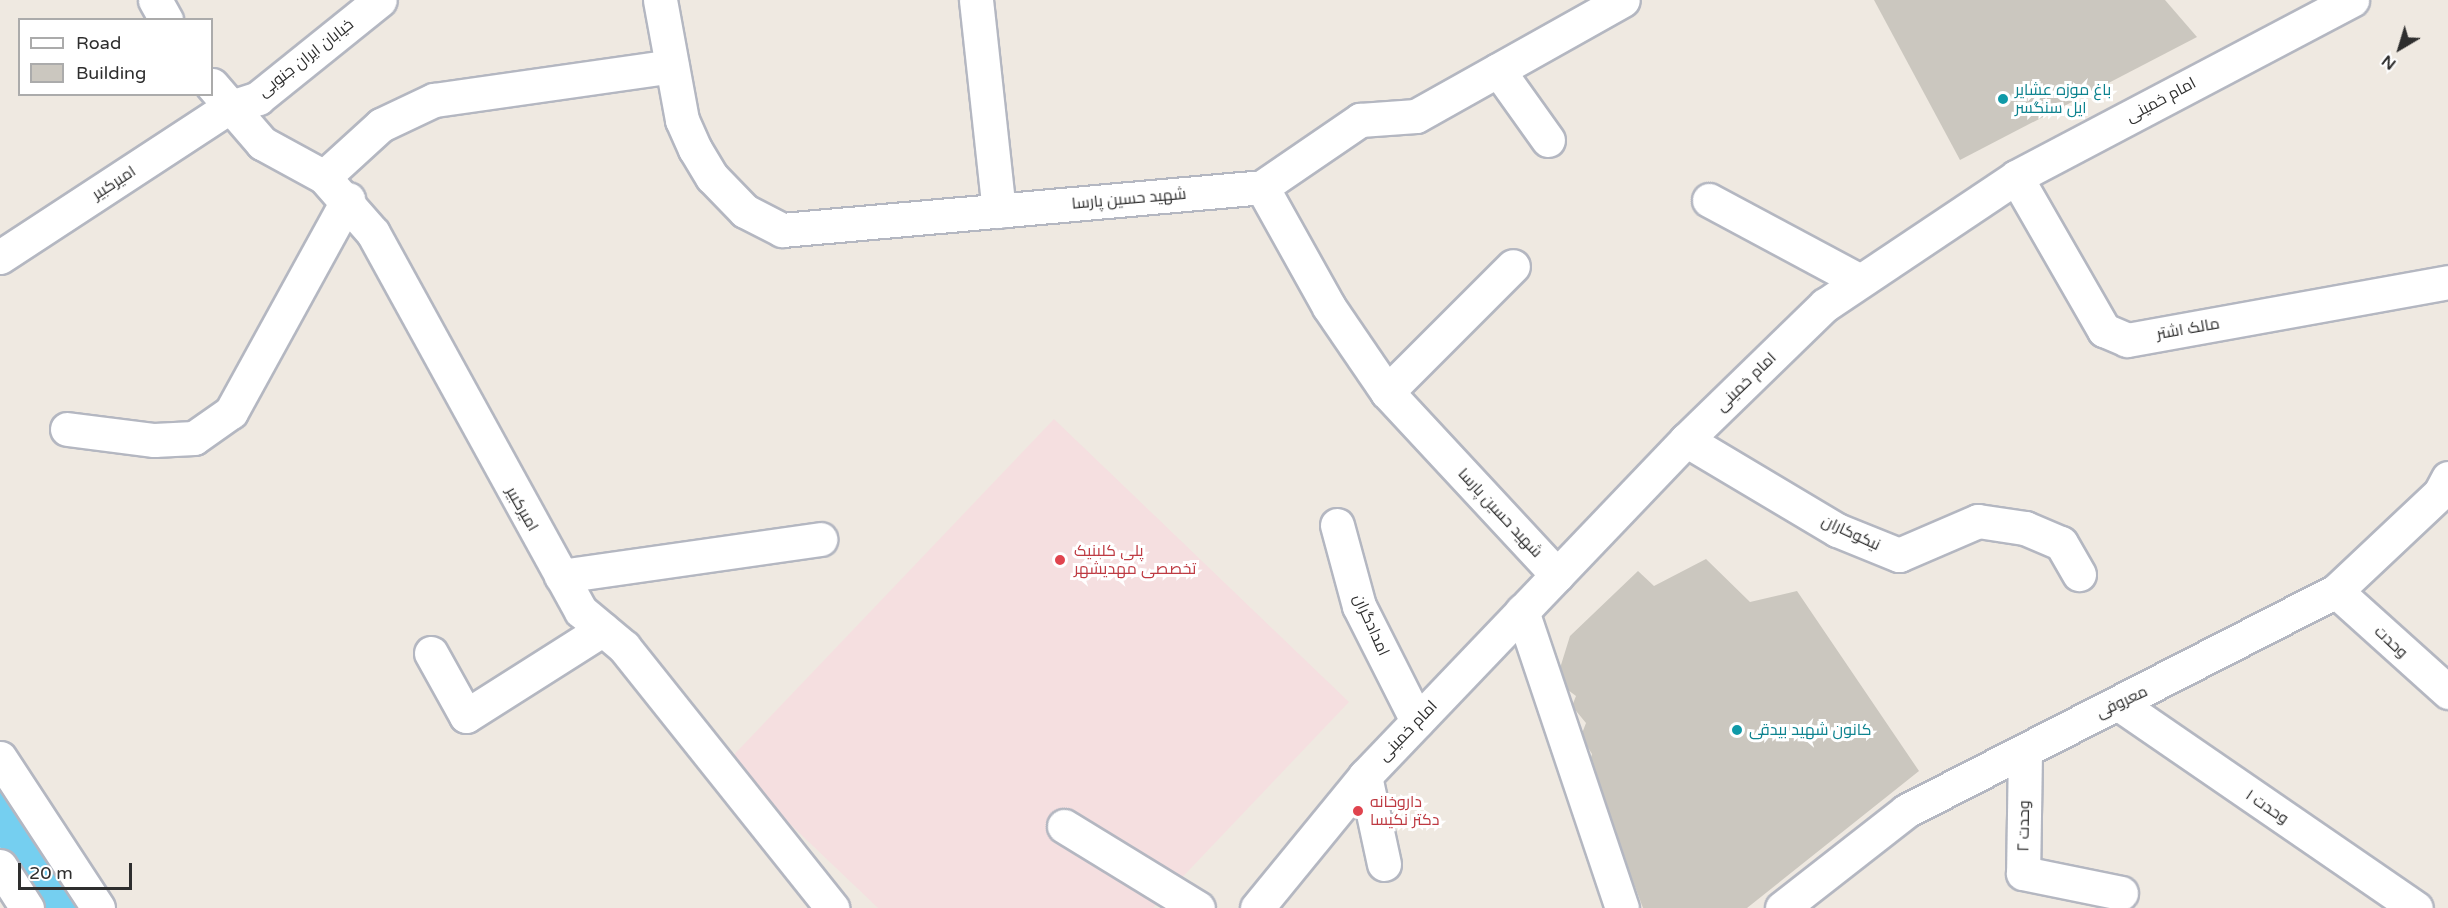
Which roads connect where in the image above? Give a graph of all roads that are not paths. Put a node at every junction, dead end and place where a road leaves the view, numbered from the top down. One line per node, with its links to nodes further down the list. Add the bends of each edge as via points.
1 (154, 0): 7 (street)
2 (380, 0): 10 (street, خیابان ایران جنوبی, via 258,98)
3 (660, 0): 8 (street, شهید حسین پارسا)
4 (976, 0): 17 (street)
5 (1623, 0): 9 (street)
6 (2352, 0): 13 (street, امام خمینی)
7 (165, 18)
8 (672, 66): 12 (street, via 434,100 381,125); 17 (street, شهید حسین پارسا, via 682,120 712,177 745,211 782,230)
9 (1498, 70): 11 (street); 14 (street, via 1416,116 1360,120)
10 (220, 97): 12 (street, امیرکبیر, via 262,143); 18 (street, امیرکبیر)
11 (1548, 140)
12 (324, 177): 15 (street, امیرکبیر)
13 (2016, 177): 20 (street, امام خمینی); 21 (street, مالک اشتر, via 2104,330 2127,340)
14 (1262, 187): 17 (street, شهید حسین پارسا); 22 (street, شهید حسین پارسا, via 1329,307)
15 (348, 199): 23 (street, via 231,412 194,438 154,440); 30 (street, امیرکبیر, via 373,233)
16 (1709, 200): 20 (street)
17 (999, 211)
18 (0, 257)
19 (1513, 266): 22 (street)
20 (1860, 281): 24 (street, امام خمینی, via 1825,305)
21 (2448, 282)
22 (1387, 392): 29 (street, شهید حسین پارسا)
23 (67, 429)
24 (1686, 440): 28 (street, نیکوکاران, via 1837,530 1899,555 1977,521 2025,528 2061,543); 29 (street, امام خمینی)
25 (2448, 478): 31 (street, معروفی, via 2440,493)
26 (1337, 525): 37 (street, امدادگران, via 1359,606)
27 (820, 539): 30 (street)
28 (2079, 574)
29 (1557, 575): 32 (street, امام خمینی)
30 (561, 576): 33 (street, امیرکبیر, via 581,611)
31 (2336, 591): 35 (street, وحدت); 36 (street, معروفی)
32 (1522, 611): 37 (street, امام خمینی); 50 (street)
33 (603, 628): 34 (street, via 466,716); 47 (street, امیرکبیر, via 624,647)
34 (431, 653)
35 (2448, 692)
36 (2119, 704): 38 (street, معروفی); 52 (street, وحدت ۱)
37 (1418, 721): 40 (street, امام خمینی)
38 (2025, 751): 44 (street, وحدت ۲, via 2023,873); 51 (street, معروفی, via 1906,811)
39 (0, 758): 46 (street)
40 (1365, 776): 42 (street); 49 (street, امام خمینی)
41 (1064, 826): 48 (street)
42 (1384, 864)
43 (0, 866): 45 (street)
44 (2121, 893)
45 (27, 908)
46 (98, 908)
47 (832, 908)
48 (1198, 908)
49 (1257, 908)
50 (1622, 908)
51 (1782, 908)
52 (2416, 908)

